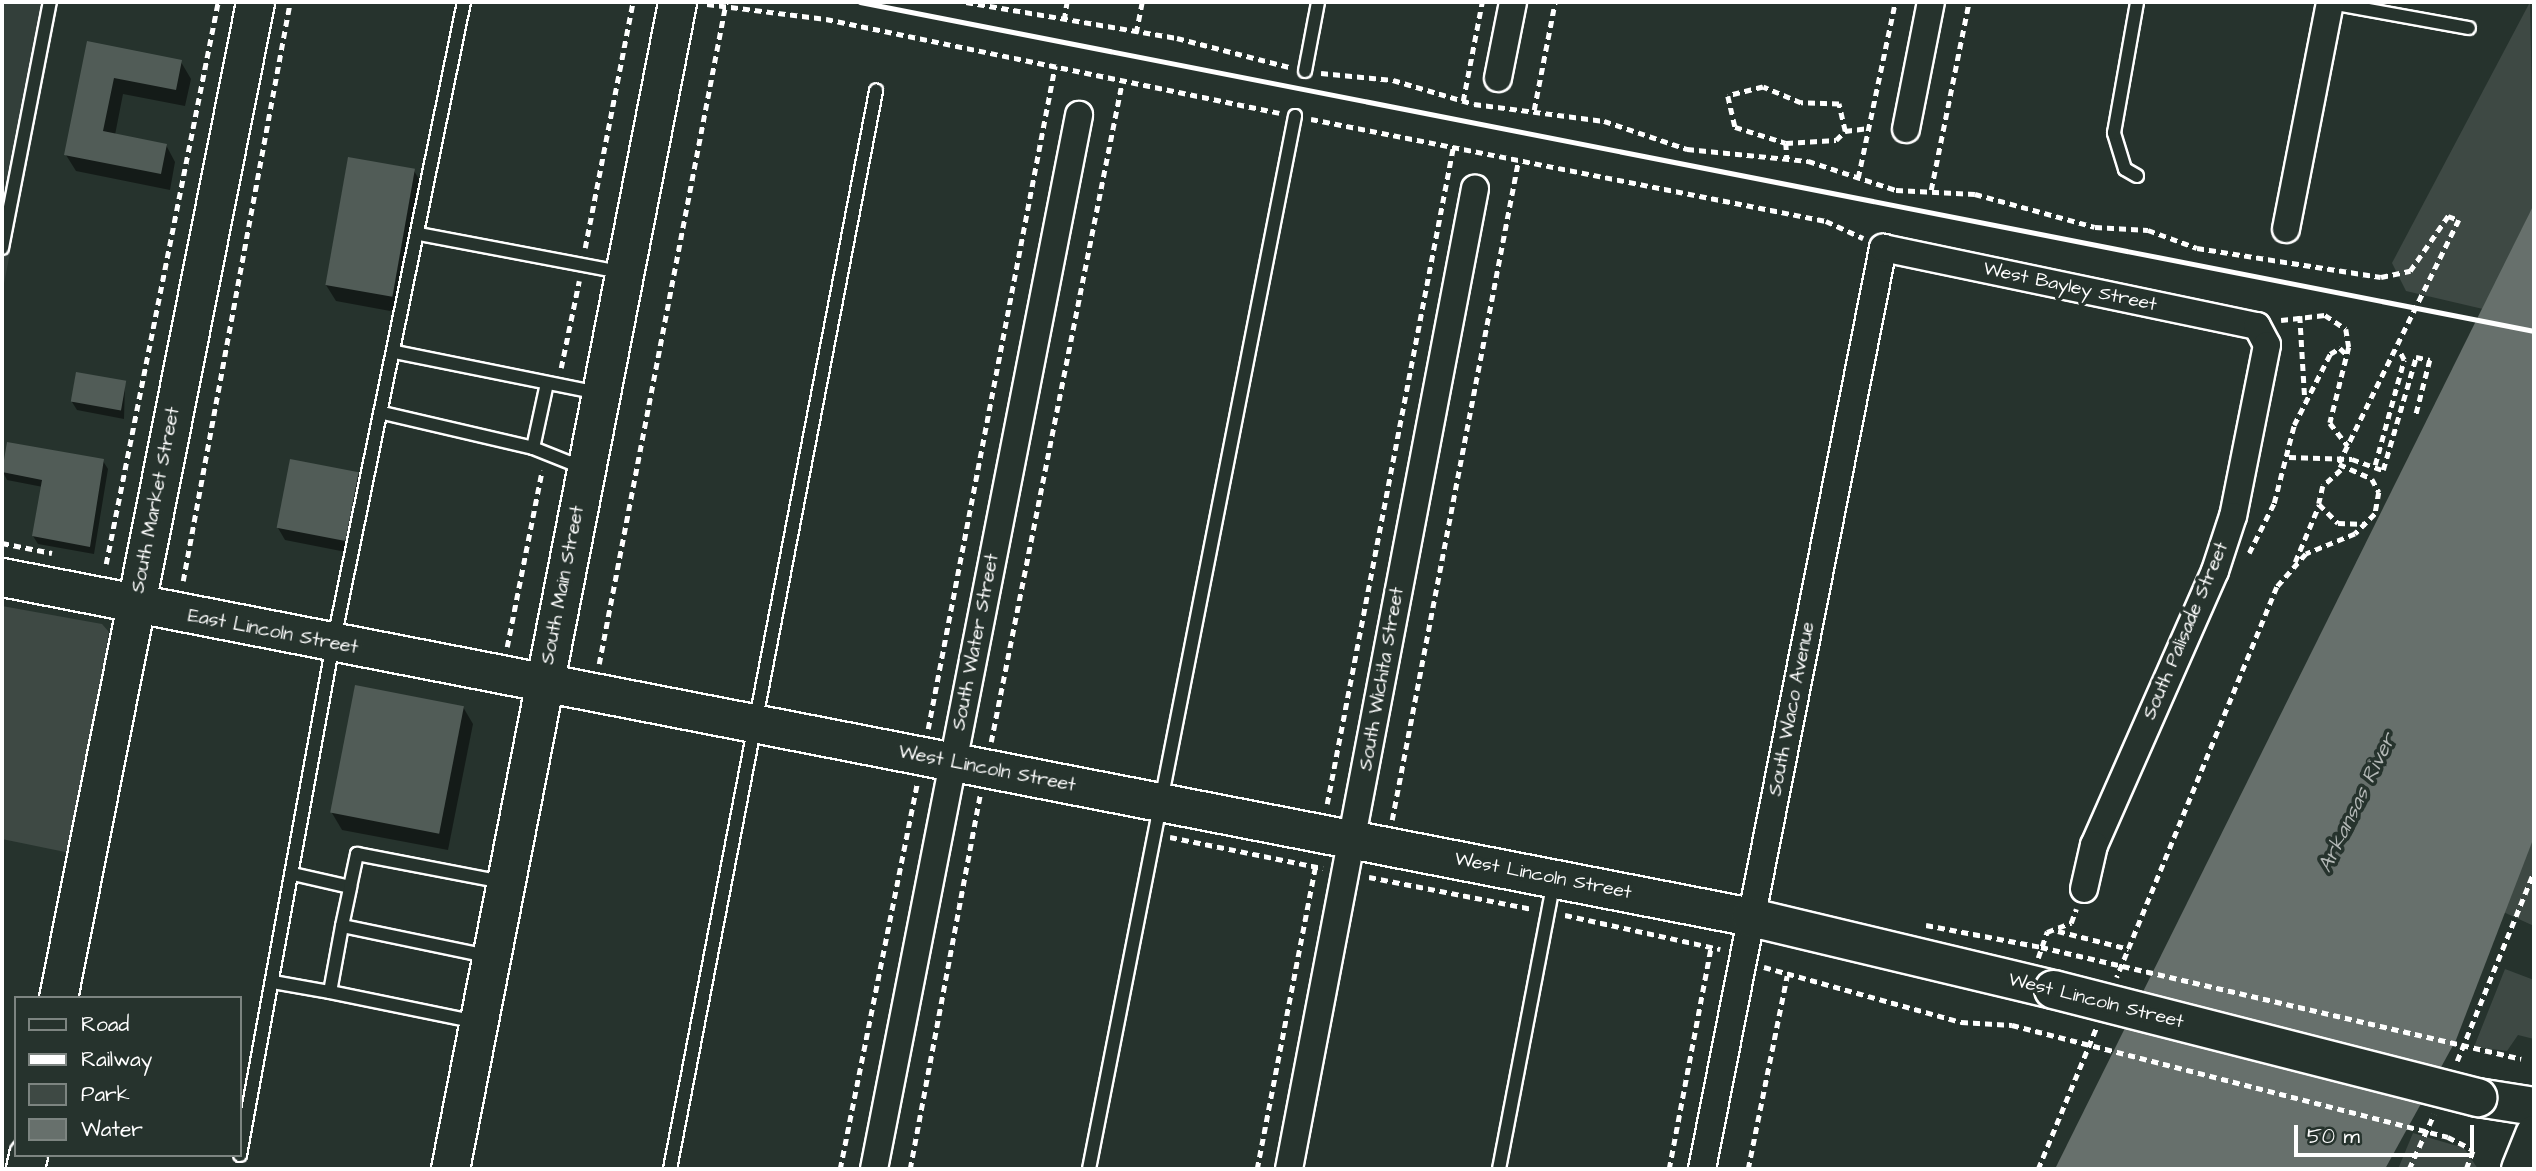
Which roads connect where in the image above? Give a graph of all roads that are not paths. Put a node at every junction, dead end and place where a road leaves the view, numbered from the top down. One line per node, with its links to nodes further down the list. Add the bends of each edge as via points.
1 (50, 2): 21 (lane)
2 (255, 2): 32 (street, South Market Street)
3 (464, 2): 20 (lane)
4 (1318, 2): 11 (lane)
5 (1513, 2): 12 (street)
6 (1931, 2): 16 (street)
7 (2137, 2): 17 (lane, via 2114,133 2125,169)
8 (2330, 2): 10 (lane); 19 (street)
9 (689, 3): 23 (street, South Main Street)
10 (2469, 28)
11 (1305, 71)
12 (1497, 78)
13 (876, 91): 35 (lane)
14 (1079, 115): 36 (street, South Water Street)
15 (1295, 116): 37 (lane)
16 (1906, 129)
17 (2137, 177)
18 (1475, 188): 38 (street, South Wichita Street)
19 (2286, 229)
20 (419, 234): 23 (lane); 25 (lane)
21 (2, 248)
22 (1883, 248): 24 (street, West Bayley Street); 44 (street, South Waco Avenue)
23 (625, 272): 27 (street, South Main Street)
24 (2257, 326): 42 (street, South Palisade Street, via 2267,345 2233,516 2215,571 2094,845)
25 (395, 352): 26 (lane); 28 (lane)
26 (547, 383): 27 (lane); 29 (lane)
27 (602, 394): 30 (street, South Main Street)
28 (383, 413): 29 (lane); 33 (lane)
29 (533, 448): 30 (lane)
30 (586, 469): 34 (street, South Main Street)
31 (2, 578): 32 (street, East Lincoln Street)
32 (135, 604): 33 (street, East Lincoln Street); 49 (street, South Market Street)
33 (333, 644): 34 (street, East Lincoln Street); 39 (lane)
34 (544, 686): 35 (street, West Lincoln Street); 40 (street, South Main Street)
35 (750, 725): 36 (street, West Lincoln Street); 55 (lane)
36 (953, 763): 37 (street, West Lincoln Street); 56 (street, South Water Street)
37 (1157, 818): 38 (street, West Lincoln Street); 57 (lane)
38 (1355, 837): 43 (street, West Lincoln Street); 58 (street, South Wichita Street)
39 (293, 874): 41 (lane); 47 (lane)
40 (506, 883): 41 (lane, via 357,854); 46 (street, South Main Street)
41 (350, 887): 45 (lane)
42 (2084, 889)
43 (1551, 895): 44 (street, West Lincoln Street); 59 (lane)
44 (1751, 917): 51 (street, West Lincoln Street, bridge, via 2465,1084); 60 (street, South Waco Avenue)
45 (342, 926): 46 (lane); 48 (lane)
46 (491, 957): 50 (street, South Main Street)
47 (273, 982): 48 (lane); 53 (lane)
48 (330, 992): 50 (lane)
49 (58, 996)
50 (478, 1022): 54 (street, South Main Street)
51 (2534, 1106)
52 (2534, 1134): 61 (street)
53 (242, 1145)
54 (450, 1169)
55 (670, 1169)
56 (874, 1169)
57 (1089, 1169)
58 (1289, 1169)
59 (1499, 1169)
60 (1702, 1169)
61 (2520, 1169)

